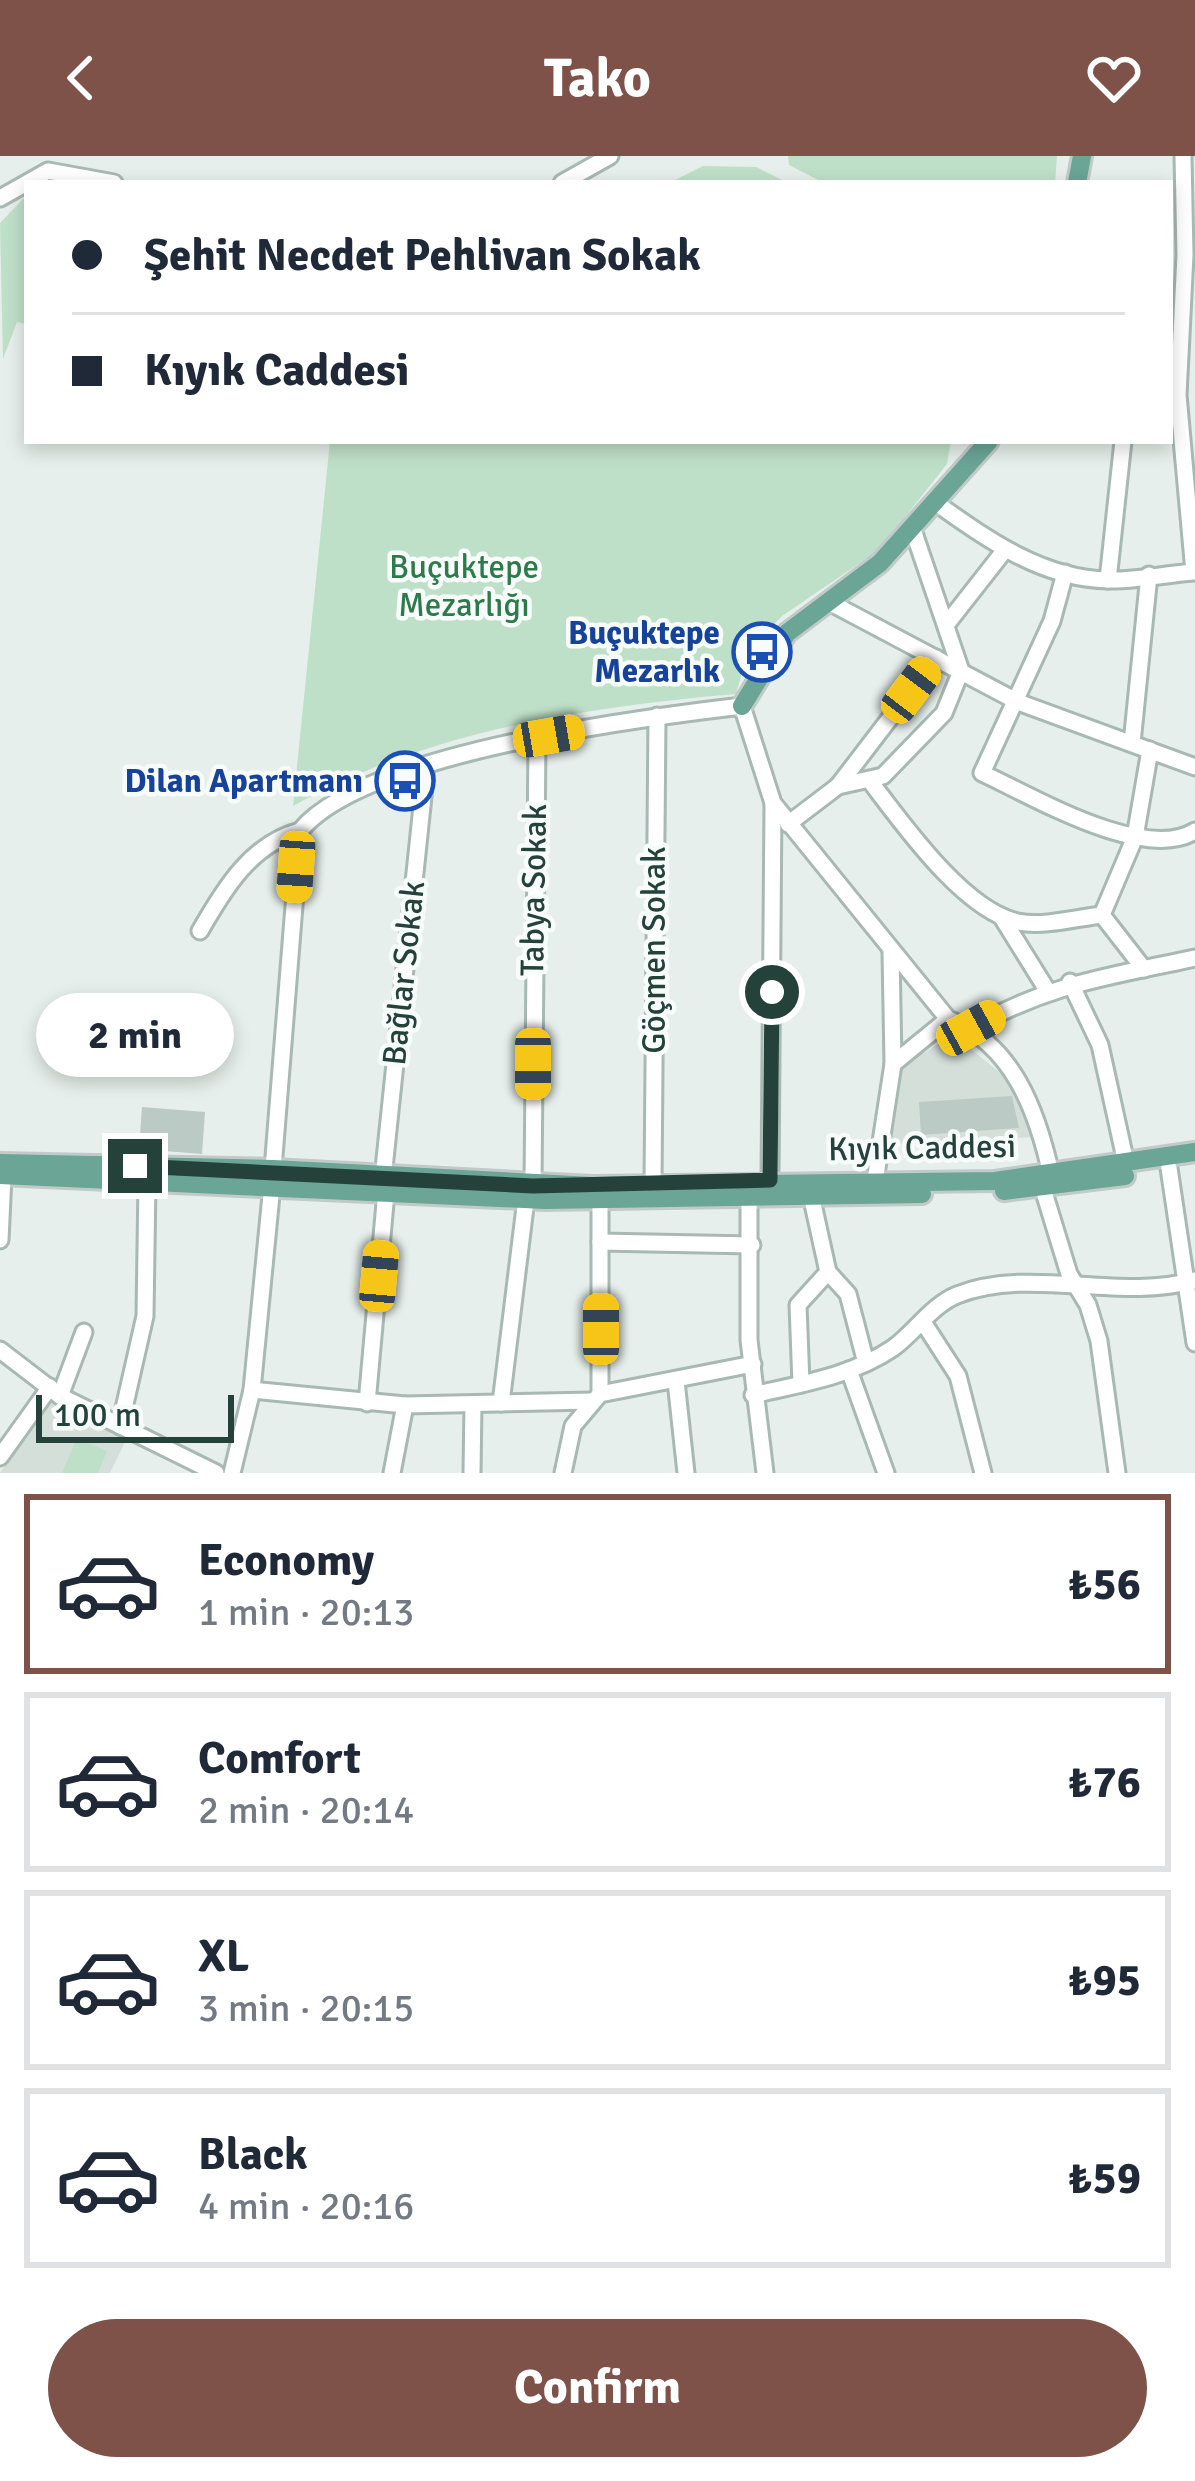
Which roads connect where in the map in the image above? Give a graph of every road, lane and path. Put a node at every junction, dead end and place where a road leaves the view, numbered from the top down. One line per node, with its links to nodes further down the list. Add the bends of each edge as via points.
1 (610, 156): 5 (street)
2 (1183, 156): 6 (street)
3 (33, 180): 4 (street, via 49,171)
4 (98, 180)
5 (567, 180)
6 (1187, 358): 12 (street)
7 (984, 444): 9 (main road)
8 (1123, 444): 15 (street)
9 (936, 503): 10 (main road); 11 (street)
10 (913, 530): 16 (main road); 17 (street)
11 (1004, 551): 13 (street); 17 (street)
12 (1193, 572): 14 (street)
13 (1064, 573): 15 (street); 20 (street)
14 (1149, 575): 15 (street); 24 (street)
15 (1108, 580)
16 (831, 604): 18 (street); 21 (main road, via 787,633)
17 (946, 625): 19 (street)
18 (936, 658): 19 (street); 29 (street)
19 (962, 671): 20 (street); 28 (street, via 944,713)
20 (1018, 702): 24 (street); 34 (street, via 982,772)
21 (742, 706): 22 (street); 30 (street)
22 (657, 716): 23 (street); 54 (street, Göçmen Sokak)
23 (537, 738): 27 (street); 58 (street, Tabya Sokak)
24 (1132, 743): 25 (street)
25 (1150, 750): 26 (street); 34 (street)
26 (1195, 766)
27 (426, 768): 33 (street, via 318,809); 56 (street, Bağlar Sokak)
28 (870, 781): 29 (street); 35 (street, via 916,841)
29 (838, 786): 31 (street)
30 (773, 803): 31 (street); 57 (street)
31 (788, 824): 38 (street)
32 (1195, 831): 34 (street, via 1182,839)
33 (300, 832): 37 (street, via 275,838 244,865); 51 (street)
34 (1135, 837): 36 (street)
35 (1000, 915): 36 (street, via 1020,922); 42 (street)
36 (1102, 915): 40 (street)
37 (200, 931)
38 (891, 952): 43 (street); 45 (street)
39 (1195, 958): 40 (street)
40 (1144, 969): 41 (street)
41 (1070, 982): 42 (street); 47 (street, via 1100,1045)
42 (1047, 990): 44 (street)
43 (948, 1019): 44 (street); 45 (street)
44 (971, 1028): 55 (street, via 1038,1114)
45 (893, 1064): 53 (street)
46 (1195, 1151): 47 (main road, Kıyık Caddesi)
47 (1126, 1163): 55 (main road, Kıyık Caddesi)
48 (1195, 1164): 49 (main road, Kıyık Caddesi)
49 (1169, 1168): 55 (main road, Kıyık Caddesi); 66 (street)
50 (1, 1171): 51 (main road, Kıyık Caddesi); 52 (main road, Kıyık Caddesi); 62 (street)
51 (272, 1177): 52 (main road, Kıyık Caddesi); 56 (main road, Kıyık Caddesi); 77 (street)
52 (147, 1181): 85 (street, via 145,1316)
53 (874, 1181): 55 (main road, Kıyık Caddesi); 57 (main road, Kıyık Caddesi)
54 (653, 1184): 57 (main road, Kıyık Caddesi); 58 (main road, Kıyık Caddesi)
55 (1049, 1184): 60 (main road, Kıyık Caddesi); 67 (street)
56 (384, 1185): 58 (main road, Kıyık Caddesi); 81 (street, Bağlar Sokak)
57 (771, 1187): 59 (main road, Kıyık Caddesi); 60 (main road, Kıyık Caddesi)
58 (529, 1192): 61 (main road, Kıyık Caddesi); 83 (street, Tabya Sokak)
59 (749, 1195): 61 (main road, Kıyık Caddesi); 64 (street)
60 (811, 1195): 65 (street)
61 (600, 1198): 63 (street)
62 (0, 1240)
63 (600, 1242): 64 (street); 80 (street)
64 (752, 1245): 73 (street)
65 (828, 1272): 72 (street, via 848,1294); 76 (street, via 798,1305)
66 (1189, 1282): 67 (street); 70 (street)
67 (1078, 1289): 68 (street, via 996,1286 953,1296); 96 (street, via 1099,1341)
68 (923, 1322): 72 (street); 95 (street, via 958,1376)
69 (83, 1331): 78 (street)
70 (1195, 1343)
71 (0, 1350): 78 (street)
72 (866, 1363): 74 (street)
73 (753, 1364): 75 (street); 79 (street)
74 (848, 1370): 76 (street); 94 (street)
75 (676, 1381): 80 (street); 92 (street)
76 (801, 1384): 79 (street)
77 (252, 1390): 81 (street); 88 (street)
78 (55, 1392): 85 (street); 86 (street)
79 (753, 1395): 93 (street)
80 (597, 1397): 83 (street); 91 (street, via 573,1426)
81 (367, 1403): 84 (street)
82 (473, 1403): 83 (street); 84 (street); 90 (street)
83 (501, 1403)
84 (404, 1405): 89 (street)
85 (120, 1426): 87 (street)
86 (0, 1457)
87 (216, 1473)
88 (232, 1473)
89 (392, 1473)
90 (472, 1473)
91 (563, 1473)
92 (686, 1473)
93 (765, 1473)
94 (886, 1473)
95 (982, 1473)
96 (1118, 1473)

